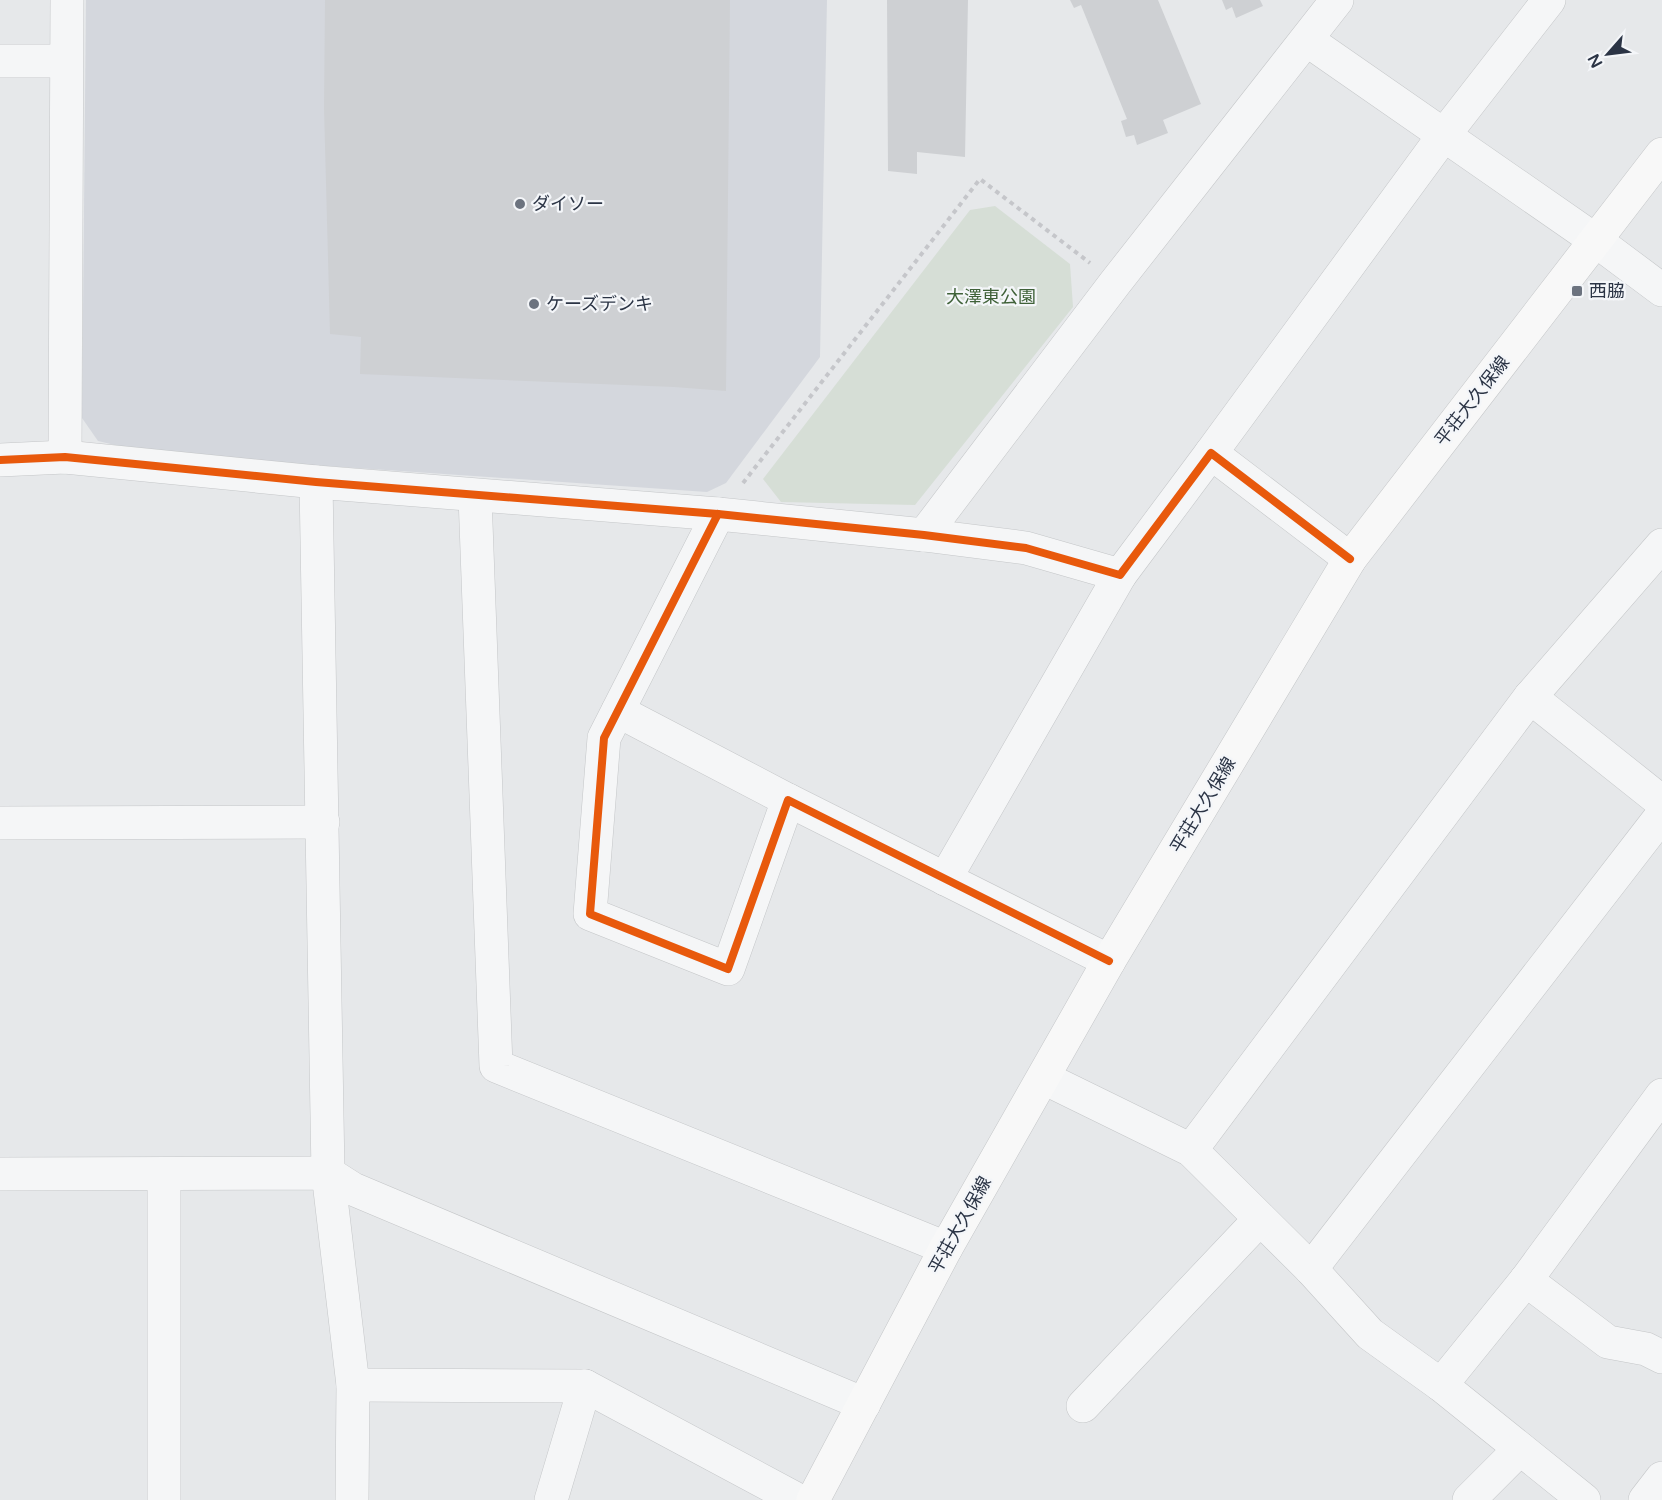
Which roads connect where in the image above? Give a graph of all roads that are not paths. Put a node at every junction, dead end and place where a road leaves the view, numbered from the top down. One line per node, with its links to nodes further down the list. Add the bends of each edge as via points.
1 (67, 0): 6 (street)
2 (1337, 0): 4 (street)
3 (1549, 0): 7 (street)
4 (1307, 40): 7 (street); 17 (street, via 1115,283)
5 (0, 61): 6 (street)
6 (66, 61): 12 (street)
7 (1444, 135): 9 (street); 11 (street)
8 (1662, 154): 9 (main road, 平荘大久保線)
9 (1596, 240): 10 (street); 19 (main road, 平荘大久保線)
10 (1662, 290)
11 (1211, 453): 19 (street); 20 (street)
12 (65, 457): 13 (street); 14 (street)
13 (0, 460)
14 (316, 482): 15 (street); 26 (street)
15 (475, 496): 16 (street); 37 (street, via 496,1066)
16 (717, 514): 17 (street); 22 (street)
17 (924, 535): 20 (street, via 1026,549)
18 (1662, 545): 21 (street)
19 (1350, 559): 29 (main road, 平荘大久保線)
20 (1120, 575): 28 (street)
21 (1530, 698): 24 (street); 32 (street)
22 (618, 711): 23 (street); 23 (street, via 604,738 590,914 728,969)
23 (788, 800): 28 (street)
24 (1662, 802)
25 (1662, 815): 38 (street)
26 (323, 822): 27 (street); 33 (street)
27 (0, 823)
28 (945, 879): 29 (street)
29 (1109, 961): 30 (main road, 平荘大久保線)
30 (1044, 1078): 32 (street); 37 (main road, 平荘大久保線)
31 (1662, 1095): 39 (street)
32 (1191, 1150): 36 (street)
33 (328, 1173): 35 (street); 41 (street); 44 (street, via 353,1189)
34 (0, 1174): 35 (street)
35 (164, 1174): 48 (street)
36 (1260, 1219): 38 (street); 45 (street)
37 (946, 1248): 44 (main road, 平荘大久保線)
38 (1311, 1269): 42 (street, via 1370,1334)
39 (1526, 1280): 40 (street, via 1608,1342 1646,1348); 42 (street)
40 (1662, 1357)
41 (352, 1385): 43 (street); 49 (street)
42 (1441, 1385): 46 (street)
43 (585, 1386): 50 (street); 51 (street)
44 (864, 1404): 52 (main road, 平荘大久保線)
45 (1083, 1406)
46 (1520, 1449): 53 (street); 54 (street)
47 (1662, 1478): 55 (street)
48 (164, 1500)
49 (352, 1500)
50 (551, 1500)
51 (798, 1500)
52 (813, 1500)
53 (1469, 1500)
54 (1584, 1500)
55 (1645, 1500)

